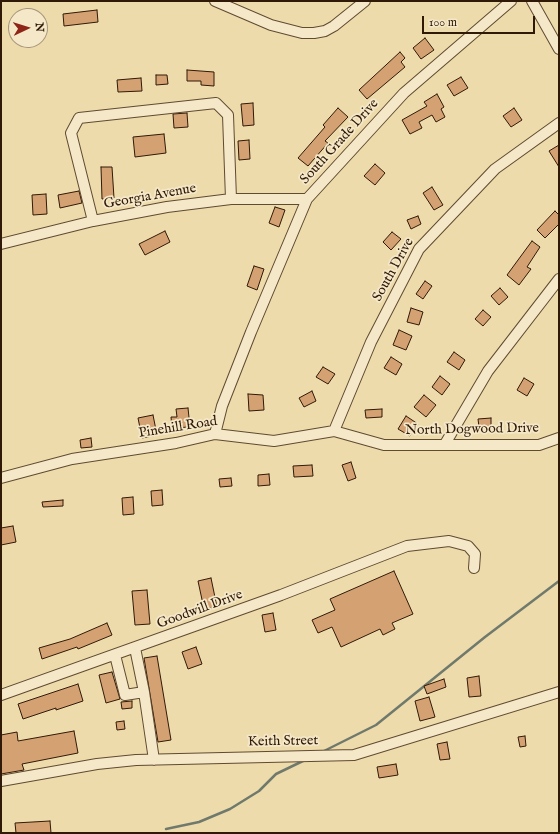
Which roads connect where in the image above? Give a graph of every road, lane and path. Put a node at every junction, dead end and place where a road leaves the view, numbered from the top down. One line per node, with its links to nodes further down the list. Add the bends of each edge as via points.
1 (214, 1): 2 (street, via 271,26 308,33 324,31 334,26)
2 (365, 1)
3 (511, 1): 8 (street, South Grade Drive, via 404,93)
4 (532, 1): 5 (street)
5 (559, 49)
6 (559, 123): 12 (street, South Drive, via 495,169 419,249 371,342)
7 (231, 199): 8 (street, Georgia Avenue); 9 (street, Georgia Avenue, via 167,207); 9 (street, via 228,115 216,103 79,118 71,133)
8 (307, 199): 13 (street, South Grade Drive, via 222,406)
9 (93, 221): 10 (street, Georgia Avenue)
10 (1, 244)
11 (559, 280): 15 (street, via 488,371)
12 (334, 431): 13 (street, Pinehill Road, via 274,440); 16 (street, Pinehill Road)
13 (215, 434): 17 (street, Pinehill Road, via 176,443 72,459)
14 (559, 438): 15 (street, North Dogwood Drive, via 539,444)
15 (445, 444): 16 (street, North Dogwood Drive)
16 (384, 446)
17 (1, 478)
18 (474, 568): 19 (street, Goodwill Drive, via 475,554 468,546 449,541 407,546)
19 (135, 648): 20 (street, Goodwill Drive); 21 (street)
20 (115, 655): 21 (street, via 125,695); 23 (street, Goodwill Drive)
21 (144, 692): 24 (street)
22 (559, 692): 24 (street, Keith Street, via 354,755)
23 (1, 695)
24 (154, 760): 25 (street, Keith Street, via 97,764)
25 (1, 781)

